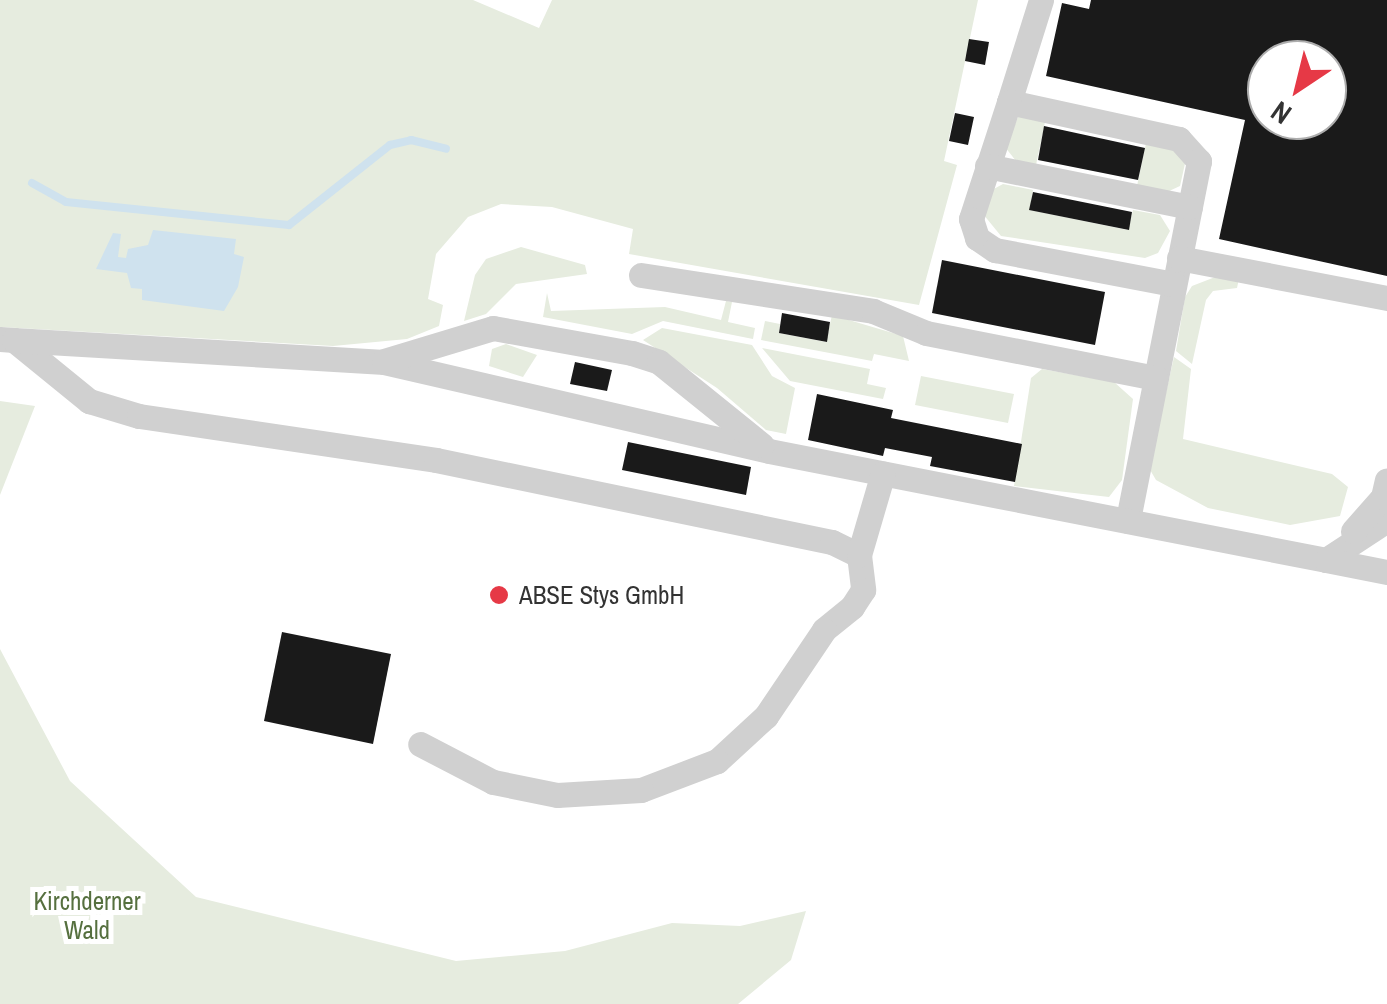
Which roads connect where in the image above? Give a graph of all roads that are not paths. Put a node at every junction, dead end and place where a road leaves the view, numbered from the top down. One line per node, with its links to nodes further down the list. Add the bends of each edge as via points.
1 (1041, 0): 2 (lane)
2 (1009, 102): 3 (lane); 4 (lane, via 1180,139 1199,160)
3 (988, 166): 4 (lane); 7 (lane, via 971,219 977,238 996,250)
4 (1190, 207): 5 (lane)
5 (1180, 258): 7 (lane); 8 (lane)
6 (641, 275): 11 (lane, via 873,311 926,332)
7 (1174, 284): 11 (lane)
8 (1387, 298)
9 (7, 340): 10 (lane); 17 (lane, via 89,401 138,416 436,460 832,542)
10 (384, 362): 12 (lane); 12 (lane, via 493,328 659,362)
11 (1156, 378): 16 (lane)
12 (770, 451): 13 (lane)
13 (883, 473): 16 (lane); 17 (lane)
14 (1387, 480): 19 (lane, via 1384,496)
15 (1387, 520): 19 (lane)
16 (1128, 521): 19 (lane)
17 (859, 556): 21 (lane, via 864,590 824,630 754,729 716,761 641,790 557,795 493,782)
18 (1387, 556): 19 (lane)
19 (1326, 560): 20 (lane)
20 (1387, 572)
21 (420, 744)

